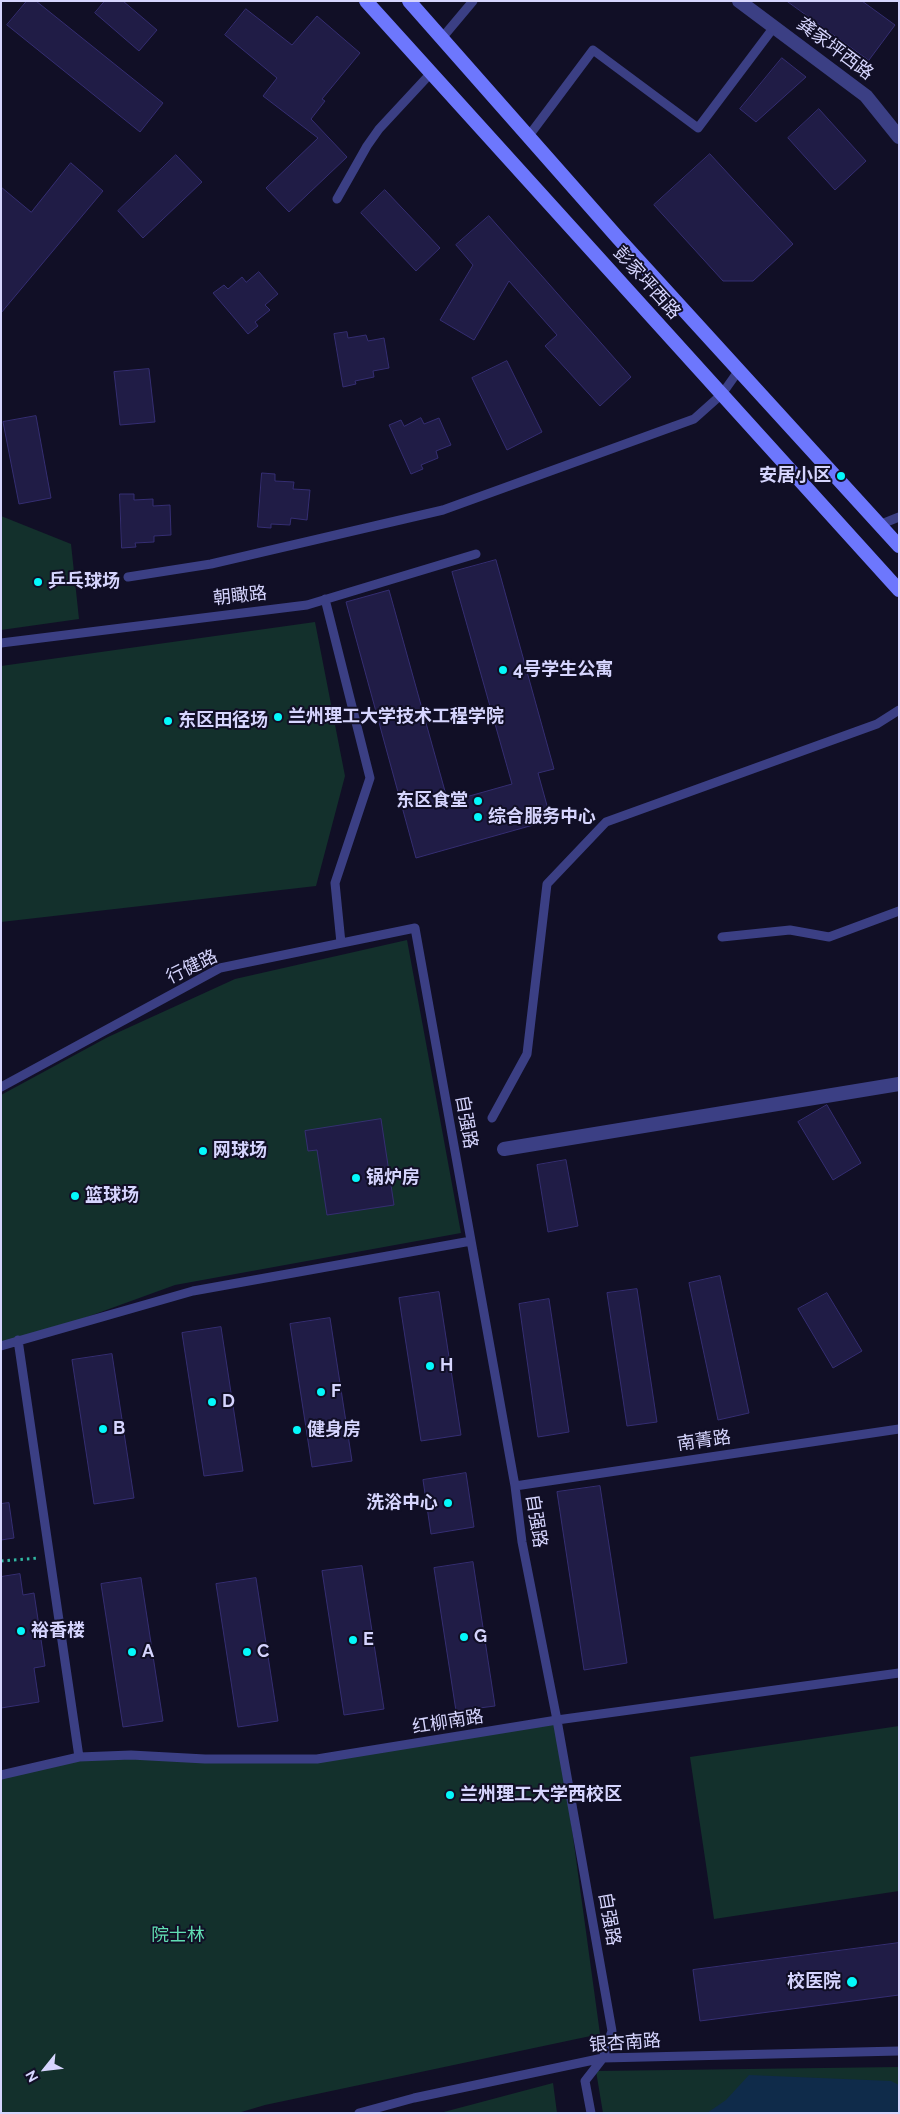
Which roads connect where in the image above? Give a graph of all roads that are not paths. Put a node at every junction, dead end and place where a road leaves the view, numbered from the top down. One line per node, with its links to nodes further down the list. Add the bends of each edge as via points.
1 (366, 1): 7 (main road, 彭家坪西路)
2 (409, 1): 6 (main road, 彭家坪西路)
3 (473, 1): 6 (lane)
4 (741, 2): 5 (street, 龚家坪西路)
5 (774, 27): 8 (lane, via 698,128 593,50); 9 (street, 龚家坪西路, via 866,96)
6 (442, 38): 8 (main road, 彭家坪西路)
7 (431, 73): 10 (lane, via 379,129); 12 (main road, 彭家坪西路)
8 (528, 137): 11 (main road, 彭家坪西路)
9 (899, 137)
10 (337, 199)
11 (739, 370): 12 (lane); 14 (main road, 彭家坪西路)
12 (722, 394): 17 (lane, via 694,419 443,510 211,564); 18 (main road, 彭家坪西路)
13 (899, 517): 14 (lane)
14 (879, 525): 15 (main road, 彭家坪西路)
15 (899, 546)
16 (476, 554): 19 (lane, 朝瞰路)
17 (128, 577)
18 (899, 590)
19 (325, 599): 20 (lane, 朝瞰路, via 308,604); 25 (lane, via 370,778 335,882)
20 (1, 643)
21 (899, 710): 28 (lane, via 876,724 606,822 546,884 528,1054)
22 (899, 911): 24 (lane, via 829,937 790,930)
23 (415, 928): 25 (lane, 行健路); 30 (lane, 自强路)
24 (722, 936)
25 (341, 943): 27 (lane, 行健路, via 220,968)
26 (899, 1084): 29 (street)
27 (1, 1087)
28 (492, 1118)
29 (504, 1149)
30 (471, 1240): 31 (lane, via 193,1291); 34 (lane, 自强路)
31 (18, 1340): 32 (lane); 37 (lane)
32 (1, 1346)
33 (899, 1429): 34 (lane, 南菁路)
34 (514, 1486): 36 (lane, 自强路)
35 (899, 1673): 36 (lane, 红柳南路)
36 (557, 1720): 37 (lane, 红柳南路, via 317,1759); 40 (lane, 自强路, via 612,2031)
37 (79, 1757): 38 (lane, 红柳南路)
38 (1, 1775)
39 (899, 2050): 40 (lane, 银杏南路)
40 (603, 2058): 41 (lane, 银杏南路); 42 (lane, 自强路, via 585,2081)
41 (358, 2113)
42 (591, 2113)

